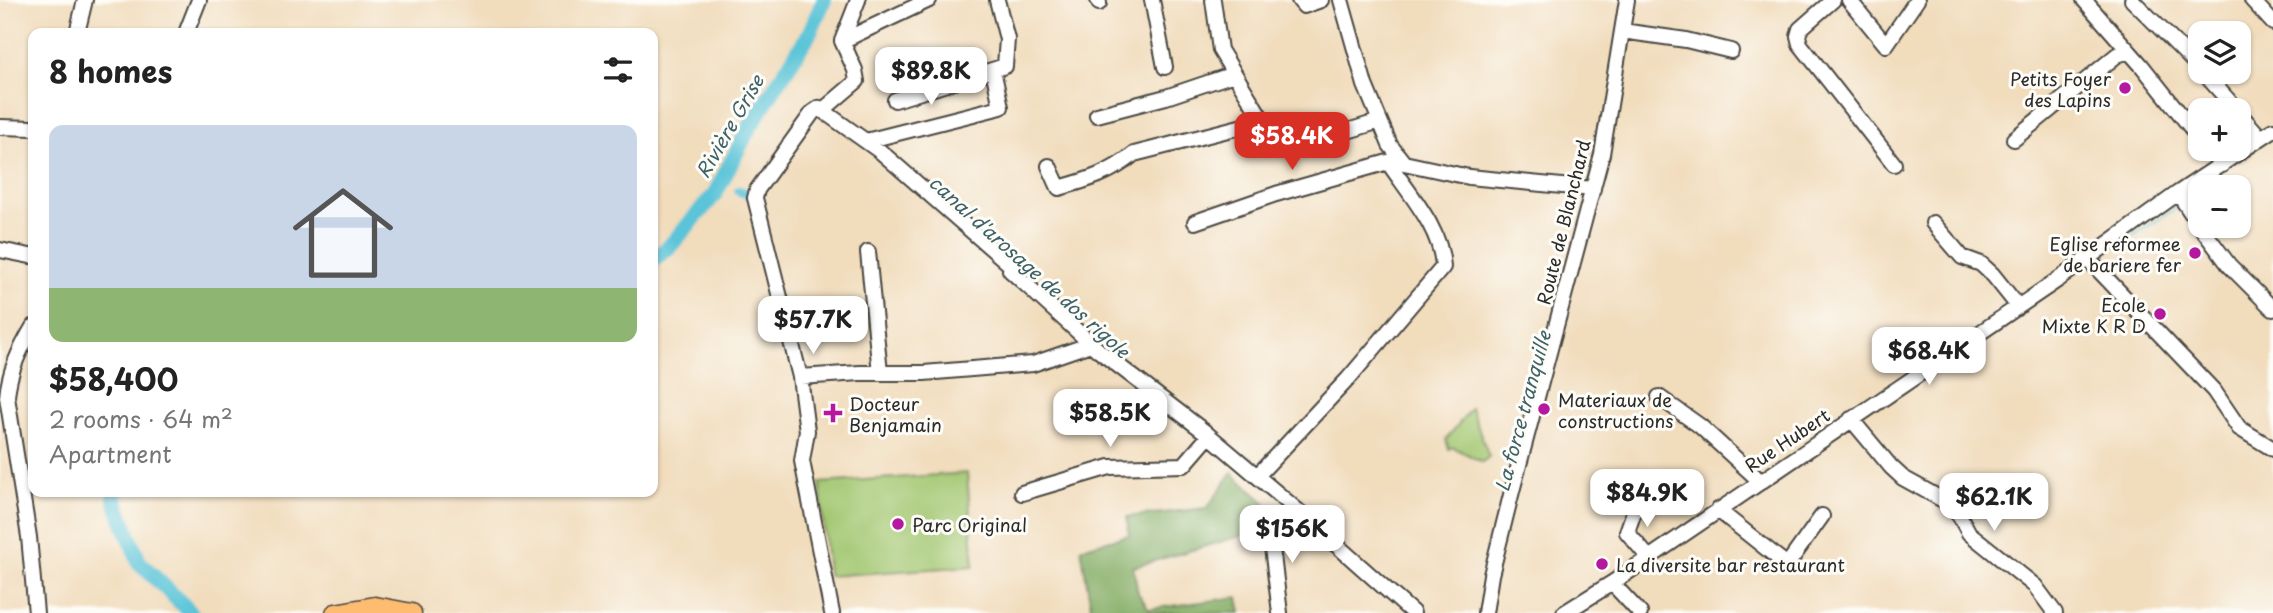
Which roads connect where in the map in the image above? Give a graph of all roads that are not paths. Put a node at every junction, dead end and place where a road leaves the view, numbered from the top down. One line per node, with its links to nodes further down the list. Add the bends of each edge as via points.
1 (85, 0): 19 (street)
2 (199, 0): 20 (street)
3 (858, 0): 22 (street)
4 (929, 0): 22 (street)
5 (997, 0): 27 (street, via 1007,38 1005,66)
6 (1152, 0): 26 (street)
7 (1213, 0): 28 (street, via 1220,50)
8 (1299, 0): 9 (street, via 1304,6)
9 (1321, 0)
10 (1341, 0): 35 (street)
11 (1627, 0): 21 (street, Route de Blanchard)
12 (1833, 0): 45 (street, via 1800,29 1800,44)
13 (1849, 0): 14 (street, via 1886,45)
14 (1917, 0)
15 (2084, 0): 24 (street)
16 (2132, 0): 25 (street)
17 (2252, 0): 18 (street)
18 (2273, 23)
19 (78, 28)
20 (188, 28)
21 (1622, 32): 23 (street); 48 (street, Route de Blanchard)
22 (842, 41): 32 (street, via 857,81)
23 (1731, 51)
24 (2129, 51): 37 (street); 41 (street, via 2117,55)
25 (2188, 57)
26 (1165, 67)
27 (993, 70): 31 (street); 42 (street, via 1001,107)
28 (1234, 74): 33 (street); 34 (street)
29 (2214, 84): 30 (street)
30 (2226, 98)
31 (895, 100)
32 (818, 111): 42 (street); 63 (street, via 755,198)
33 (1097, 115)
34 (1263, 121): 35 (street, via 1279,147 1296,147); 47 (street, via 1133,154 1096,178 1059,188)
35 (1380, 121): 43 (street)
36 (2251, 121): 40 (street)
37 (2188, 124)
38 (0, 127): 39 (street)
39 (28, 128)
40 (2267, 134): 46 (street, Rue Hubert)
41 (2014, 139)
42 (866, 141): 61 (street, via 1016,269 1010,270)
43 (1394, 160): 48 (street, via 1469,177); 51 (street); 68 (street, via 1442,249 1443,267)
44 (2218, 161): 46 (street)
45 (1894, 164)
46 (2222, 165): 49 (street, Rue Hubert)
47 (1049, 166)
48 (1593, 189): 83 (street, Route de Blanchard, via 1512,491)
49 (2178, 193): 50 (street); 56 (street, Rue Hubert)
50 (2188, 208)
51 (1195, 222)
52 (1933, 223): 58 (street, via 1962,257 1993,275)
53 (2209, 238): 59 (street)
54 (0, 250): 57 (street)
55 (868, 252): 62 (street)
56 (2087, 258): 58 (street, Rue Hubert); 67 (street, via 2214,391 2239,428)
57 (28, 259)
58 (2017, 305): 65 (street, Rue Hubert)
59 (2273, 309)
60 (28, 335): 77 (street, via 8,383 7,397)
61 (1091, 344): 62 (street, via 1033,364); 66 (street)
62 (880, 373): 63 (street)
63 (800, 377): 80 (street, via 807,431 802,461)
64 (1658, 397): 69 (street, via 1700,426)
65 (1851, 419): 69 (street, Rue Hubert); 86 (street, via 1891,467 1959,515 1969,533 2035,586)
66 (1209, 436): 68 (street); 70 (street, via 1184,465 1110,467)
67 (2273, 450)
68 (1257, 476): 74 (street)
69 (1760, 481): 72 (street, Rue Hubert)
70 (1022, 493)
71 (1637, 503): 75 (street, via 1627,532)
72 (1718, 510): 73 (street, via 1787,565); 75 (street, Rue Hubert)
73 (1822, 516)
74 (1309, 520): 81 (street, via 1270,531); 82 (street)
75 (1649, 558): 76 (street, Rue Hubert)
76 (1612, 583): 84 (street, Rue Hubert); 85 (street)
77 (36, 613)
78 (335, 613): 79 (main road, via 375,606)
79 (412, 613)
80 (832, 613)
81 (1280, 613)
82 (1413, 613)
83 (1485, 613)
84 (1564, 613)
85 (1640, 613)
86 (2055, 613)

